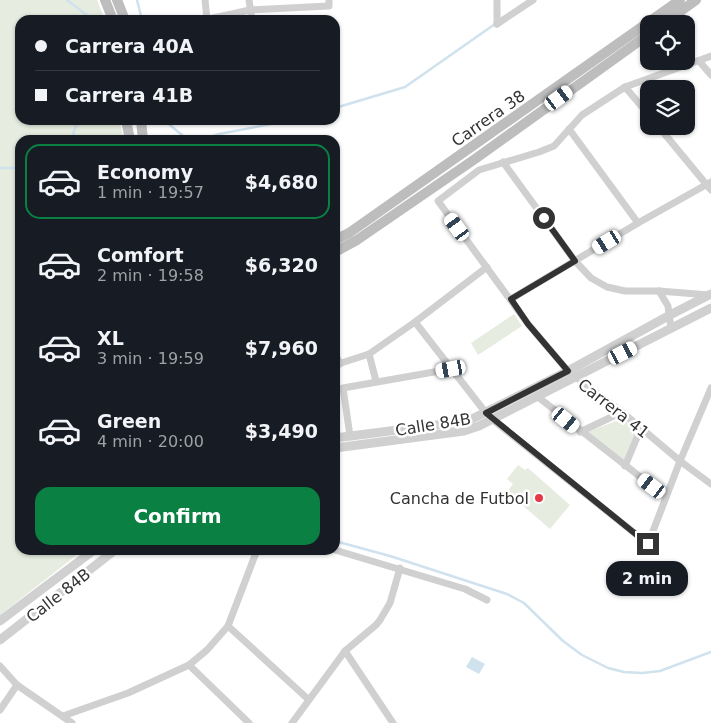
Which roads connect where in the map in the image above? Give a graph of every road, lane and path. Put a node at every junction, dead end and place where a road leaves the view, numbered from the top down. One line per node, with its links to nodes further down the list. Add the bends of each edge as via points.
1 (104, 0): 12 (main road)
2 (117, 0): 13 (main road)
3 (205, 0): 14 (street)
4 (249, 0): 11 (street)
5 (328, 0): 10 (street, via 329,6)
6 (497, 0): 7 (street, via 497,24)
7 (533, 0)
8 (680, 0): 31 (main road, Carrera 38)
9 (696, 0): 17 (main road)
10 (286, 4): 11 (street)
11 (250, 10): 15 (street); 16 (street)
12 (111, 15)
13 (124, 15)
14 (206, 15)
15 (228, 15)
16 (251, 15)
17 (675, 15)
18 (640, 40): 26 (main road, Carrera 38)
19 (711, 56): 20 (street)
20 (699, 61): 21 (street); 22 (street)
21 (711, 75)
22 (625, 87): 23 (street); 24 (street, via 582,115)
23 (640, 104)
24 (569, 129): 27 (street, via 554,146); 30 (street)
25 (666, 135): 29 (street)
26 (475, 159): 28 (main road); 32 (main road, Carrera 38)
27 (503, 162): 28 (street); 33 (street)
28 (479, 170): 34 (street, Carrera 41, via 438,201)
29 (710, 186): 30 (street)
30 (638, 223): 33 (street)
31 (340, 238)
32 (340, 249)
33 (575, 261): 35 (street, via 591,278 607,287 625,291); 37 (street)
34 (487, 267): 37 (street, Carrera 41); 40 (street)
35 (659, 291): 36 (street); 39 (street)
36 (711, 295): 39 (street, Calle 84B)
37 (511, 299): 45 (street, Carrera 41, via 528,324)
38 (711, 308): 41 (street, Calle 84B)
39 (670, 315): 41 (street); 45 (street, Calle 84B)
40 (415, 322): 42 (street); 44 (street)
41 (671, 328): 45 (street, Calle 84B)
42 (369, 354): 43 (street); 46 (street)
43 (340, 363)
44 (451, 369): 46 (street); 50 (street)
45 (572, 374): 48 (street, Calle 84B); 49 (street, Carrera 41); 50 (street, Calle 84B)
46 (376, 381): 54 (street, via 343,388)
47 (711, 388): 57 (street)
48 (538, 397): 51 (street, Calle 84B); 53 (street)
49 (622, 412): 52 (street, Carrera 41); 53 (street)
50 (486, 413): 51 (street); 54 (street, Calle 84B, via 460,422)
51 (493, 420): 56 (street, Calle 84B, via 464,431); 60 (street, via 648,544)
52 (641, 428): 57 (street, Carrera 41); 58 (street)
53 (580, 432): 58 (street)
54 (350, 436): 55 (street, Calle 84B)
55 (340, 437)
56 (340, 447)
57 (680, 461): 59 (street, Carrera 41); 60 (street)
58 (625, 466): 60 (street)
59 (711, 484)
60 (666, 497)
61 (340, 551): 65 (street)
62 (87, 555): 67 (street, Calle 84B)
63 (109, 555): 69 (street, Calle 84B)
64 (255, 555): 68 (street)
65 (400, 568): 66 (street, via 465,589); 70 (street, via 390,603 380,620)
66 (487, 600)
67 (0, 621)
68 (228, 626): 71 (street); 74 (street)
69 (0, 640)
70 (345, 651): 74 (street); 80 (street)
71 (189, 665): 76 (street, via 128,693); 78 (street)
72 (0, 666): 73 (street)
73 (17, 685): 75 (street); 76 (street)
74 (309, 700): 79 (street)
75 (0, 710)
76 (63, 716): 77 (street)
77 (72, 723)
78 (249, 723)
79 (292, 723)
80 (393, 723)

